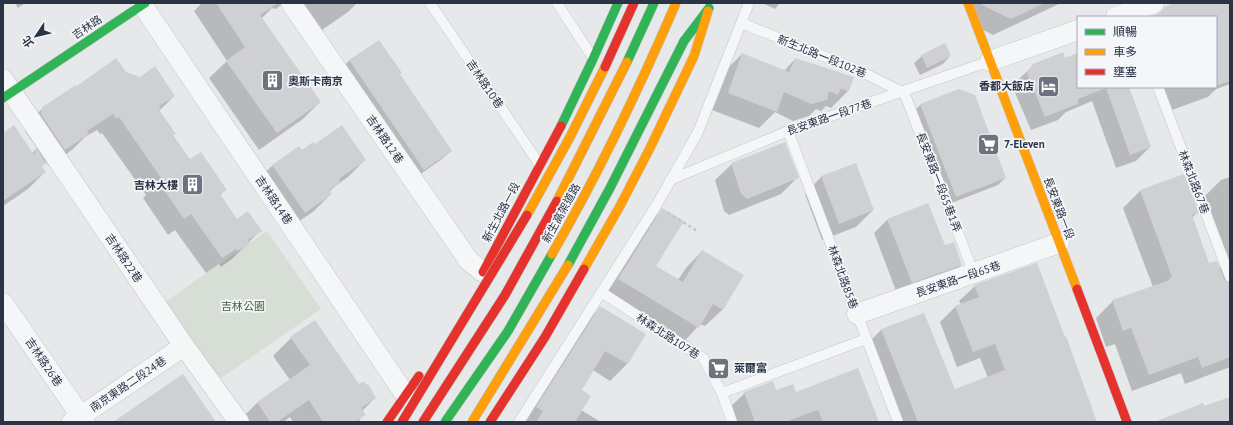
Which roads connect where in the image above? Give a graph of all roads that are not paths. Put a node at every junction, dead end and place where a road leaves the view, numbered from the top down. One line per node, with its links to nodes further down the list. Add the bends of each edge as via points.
1 (291, 3): 25 (street, 吉林路12巷, via 469,261)
2 (430, 3): 22 (lane, 吉林路10巷)
3 (556, 3): 16 (lane)
4 (618, 3): 16 (main road, 新生北路一段)
5 (634, 3): 39 (main road, bridge, via 571,137)
6 (654, 3): 40 (main road, 新生高架道路, bridge, via 642,32 543,228 505,295)
7 (676, 3): 41 (main road, 新生高架道路, bridge, via 647,70 582,202 508,331)
8 (749, 3): 14 (lane)
9 (968, 3): 17 (main road, 長安東路一段)
10 (1154, 3): 13 (street)
11 (142, 4): 19 (main road, 吉林路); 34 (street, 吉林路14巷)
12 (710, 6): 42 (main road, bridge, via 684,40 596,215 535,322); 44 (main road, via 694,56 620,206 545,337)
13 (1126, 12)
14 (741, 23): 20 (lane, 新生北路一段102巷, via 858,70); 23 (lane, via 698,132)
15 (1077, 30): 17 (street)
16 (593, 59): 22 (main road, 新生北路一段)
17 (990, 61): 20 (lane, 長安東路一段77巷); 24 (main road, 長安東路一段)
18 (1158, 88): 27 (lane, 林森北路67巷)
19 (6, 90): 32 (street, 吉林路22巷)
20 (903, 92): 21 (lane, 長安東路一段77巷); 26 (lane, 長安東路一段65巷1弄)
21 (788, 131): 23 (lane, 長安東路一段77巷); 30 (lane, 林森北路85巷)
22 (540, 165): 25 (main road, 新生北路一段)
23 (670, 180): 28 (lane)
24 (1059, 243): 26 (street, 長安東路一段65巷); 48 (main road, 長安東路一段)
25 (483, 272): 34 (main road, 新生北路一段); 35 (main road, via 489,295 433,381)
26 (974, 274): 30 (street, 長安東路一段65巷)
27 (1230, 277)
28 (601, 292): 33 (lane, 林森北路107巷, via 703,358); 45 (lane)
29 (3, 303): 36 (street, 吉林路26巷)
30 (857, 314): 31 (lane, 林森北路85巷)
31 (866, 339): 33 (lane); 47 (lane, 林森北路85巷)
32 (184, 346): 36 (street, 南京東路二段24巷); 37 (street, 吉林路22巷)
33 (722, 393): 46 (lane, 林森北路107巷)
34 (406, 396): 38 (main road, 新生北路一段)
35 (441, 400): 39 (main road, via 419,402); 43 (main road)
36 (79, 420)
37 (239, 422)
38 (387, 422)
39 (403, 422)
40 (423, 422)
41 (444, 422)
42 (472, 422)
43 (476, 422)
44 (490, 422)
45 (519, 422)
46 (732, 422)
47 (898, 422)
48 (1127, 422)

